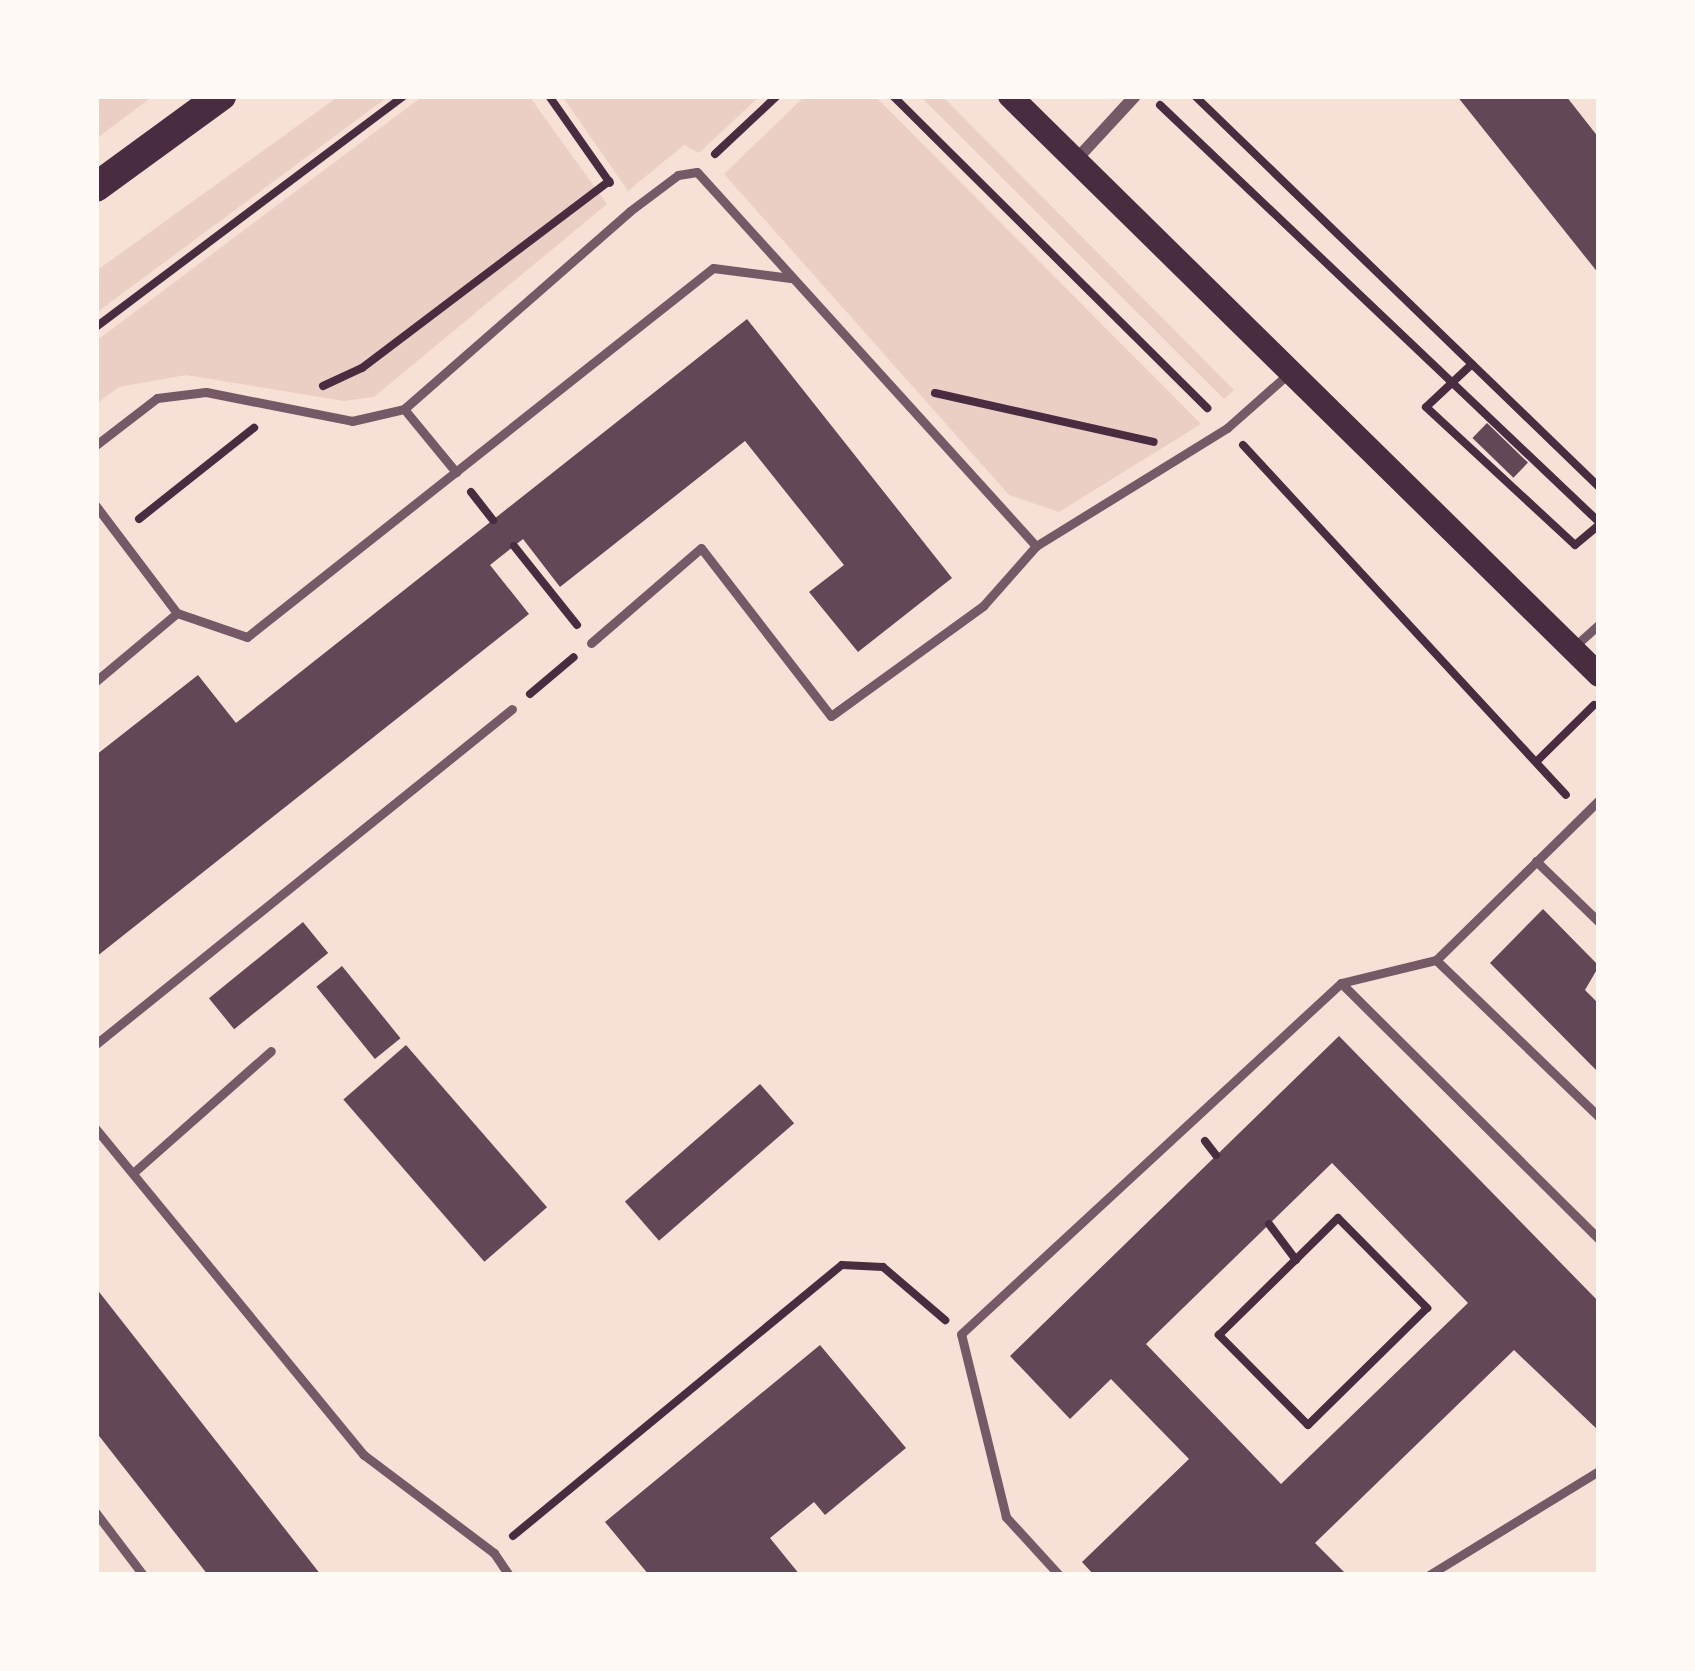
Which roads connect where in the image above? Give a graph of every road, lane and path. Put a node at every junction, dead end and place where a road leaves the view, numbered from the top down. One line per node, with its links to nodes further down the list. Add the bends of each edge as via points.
1 (221, 96): 13 (main road)
2 (404, 96): 16 (path)
3 (549, 96): 12 (path)
4 (777, 96): 11 (path)
5 (893, 96): 22 (path)
6 (1010, 96): 10 (main road)
7 (1136, 96): 10 (street)
8 (1150, 96): 20 (path)
9 (1196, 96): 17 (path)
10 (1074, 162): 18 (main road)
11 (697, 172): 14 (lane, via 678,175); 15 (lane)
12 (609, 181): 14 (path); 21 (path, via 362,368)
13 (96, 187)
14 (630, 211): 23 (lane)
15 (792, 278): 19 (lane); 28 (lane, via 713,268)
16 (96, 326)
17 (1472, 364): 20 (path); 29 (path)
18 (1288, 374): 25 (lane); 38 (main road)
19 (885, 382): 27 (path); 33 (lane)
20 (1452, 383): 32 (path); 32 (path, via 1426,407 1575,545)
21 (281, 407): 23 (lane, via 352,421); 26 (lane, via 206,392 157,398); 31 (path)
22 (1206, 407): 24 (path); 25 (path)
23 (404, 409): 28 (lane)
24 (1193, 420)
25 (1227, 428): 33 (lane); 43 (path)
26 (96, 445)
27 (1167, 445)
28 (456, 472): 35 (lane, via 247,637)
29 (1599, 488)
30 (96, 506): 35 (lane)
31 (133, 523)
32 (1599, 524)
33 (1036, 546): 37 (lane, via 982,606 831,716 701,548)
34 (514, 547): 37 (path)
35 (177, 613): 40 (lane)
36 (1599, 624): 38 (lane)
37 (591, 643): 42 (path)
38 (1572, 649): 39 (main road)
39 (1599, 675)
40 (96, 681)
41 (1599, 699): 43 (path)
42 (512, 709): 50 (lane)
43 (1537, 761): 45 (path)
44 (1599, 800): 45 (lane)
45 (1583, 815): 46 (lane)
46 (1536, 861): 47 (lane); 48 (lane)
47 (1599, 922)
48 (1436, 959): 49 (lane); 52 (lane)
49 (1341, 983): 56 (lane); 58 (lane)
50 (96, 1045)
51 (271, 1051): 54 (lane)
52 (1599, 1117)
53 (96, 1129): 54 (lane)
54 (133, 1173): 61 (lane, via 364,1455)
55 (1269, 1224): 57 (path)
56 (1599, 1240)
57 (1296, 1260): 57 (path, via 1338,1218 1427,1308 1308,1425 1219,1335)
58 (961, 1334): 61 (path, via 883,1267 842,1265); 64 (lane, via 1006,1517)
59 (1599, 1471): 65 (lane)
60 (96, 1513): 62 (lane)
61 (494, 1553): 63 (lane)
62 (143, 1575)
63 (509, 1575)
64 (1060, 1575)
65 (1429, 1575)

